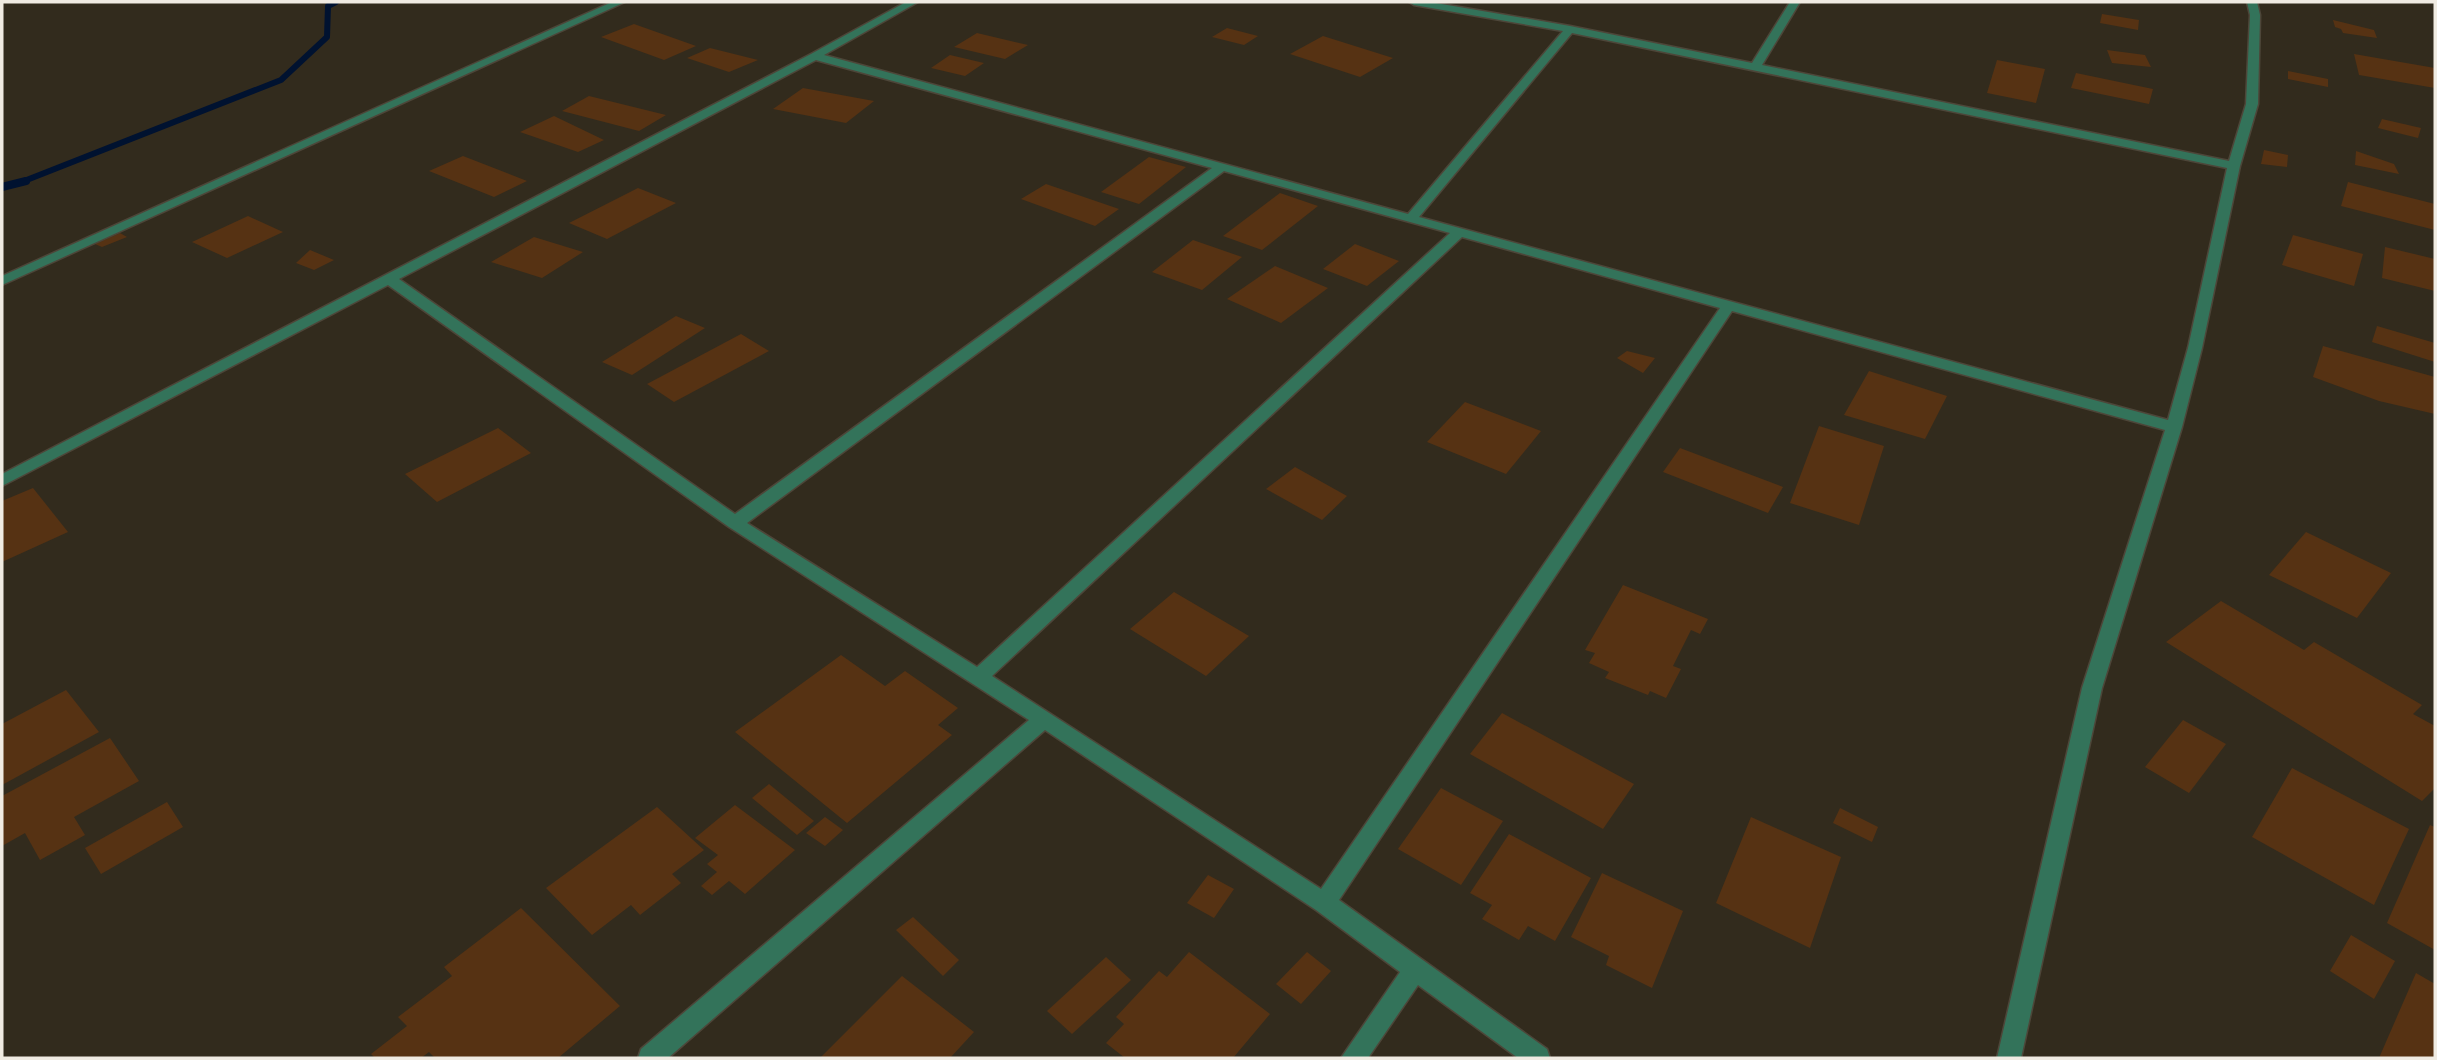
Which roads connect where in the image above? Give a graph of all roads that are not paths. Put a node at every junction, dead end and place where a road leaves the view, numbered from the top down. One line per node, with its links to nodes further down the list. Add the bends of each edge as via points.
1 (620, 2): 14 (street)
2 (913, 2): 7 (street)
3 (1414, 2): 6 (street)
4 (1795, 2): 8 (street)
5 (2252, 2): 9 (street, via 2252,104)
6 (1570, 29): 8 (street); 11 (street)
7 (815, 56): 10 (street); 13 (street)
8 (1755, 67): 9 (street)
9 (2234, 166): 16 (street)
10 (1222, 167): 11 (street); 18 (street)
11 (1410, 219): 12 (street)
12 (1460, 232): 15 (street); 19 (street)
13 (389, 279): 17 (street); 18 (street)
14 (2, 281)
15 (1728, 306): 16 (street); 21 (street)
16 (2174, 427): 26 (street, via 2092,688)
17 (2, 481)
18 (735, 523): 19 (street)
19 (978, 677): 20 (street)
20 (1044, 719): 21 (street); 23 (street)
21 (1324, 903): 22 (street)
22 (1416, 969): 24 (street); 25 (street)
23 (650, 1058)
24 (1353, 1058)
25 (1538, 1058)
26 (2009, 1058)

